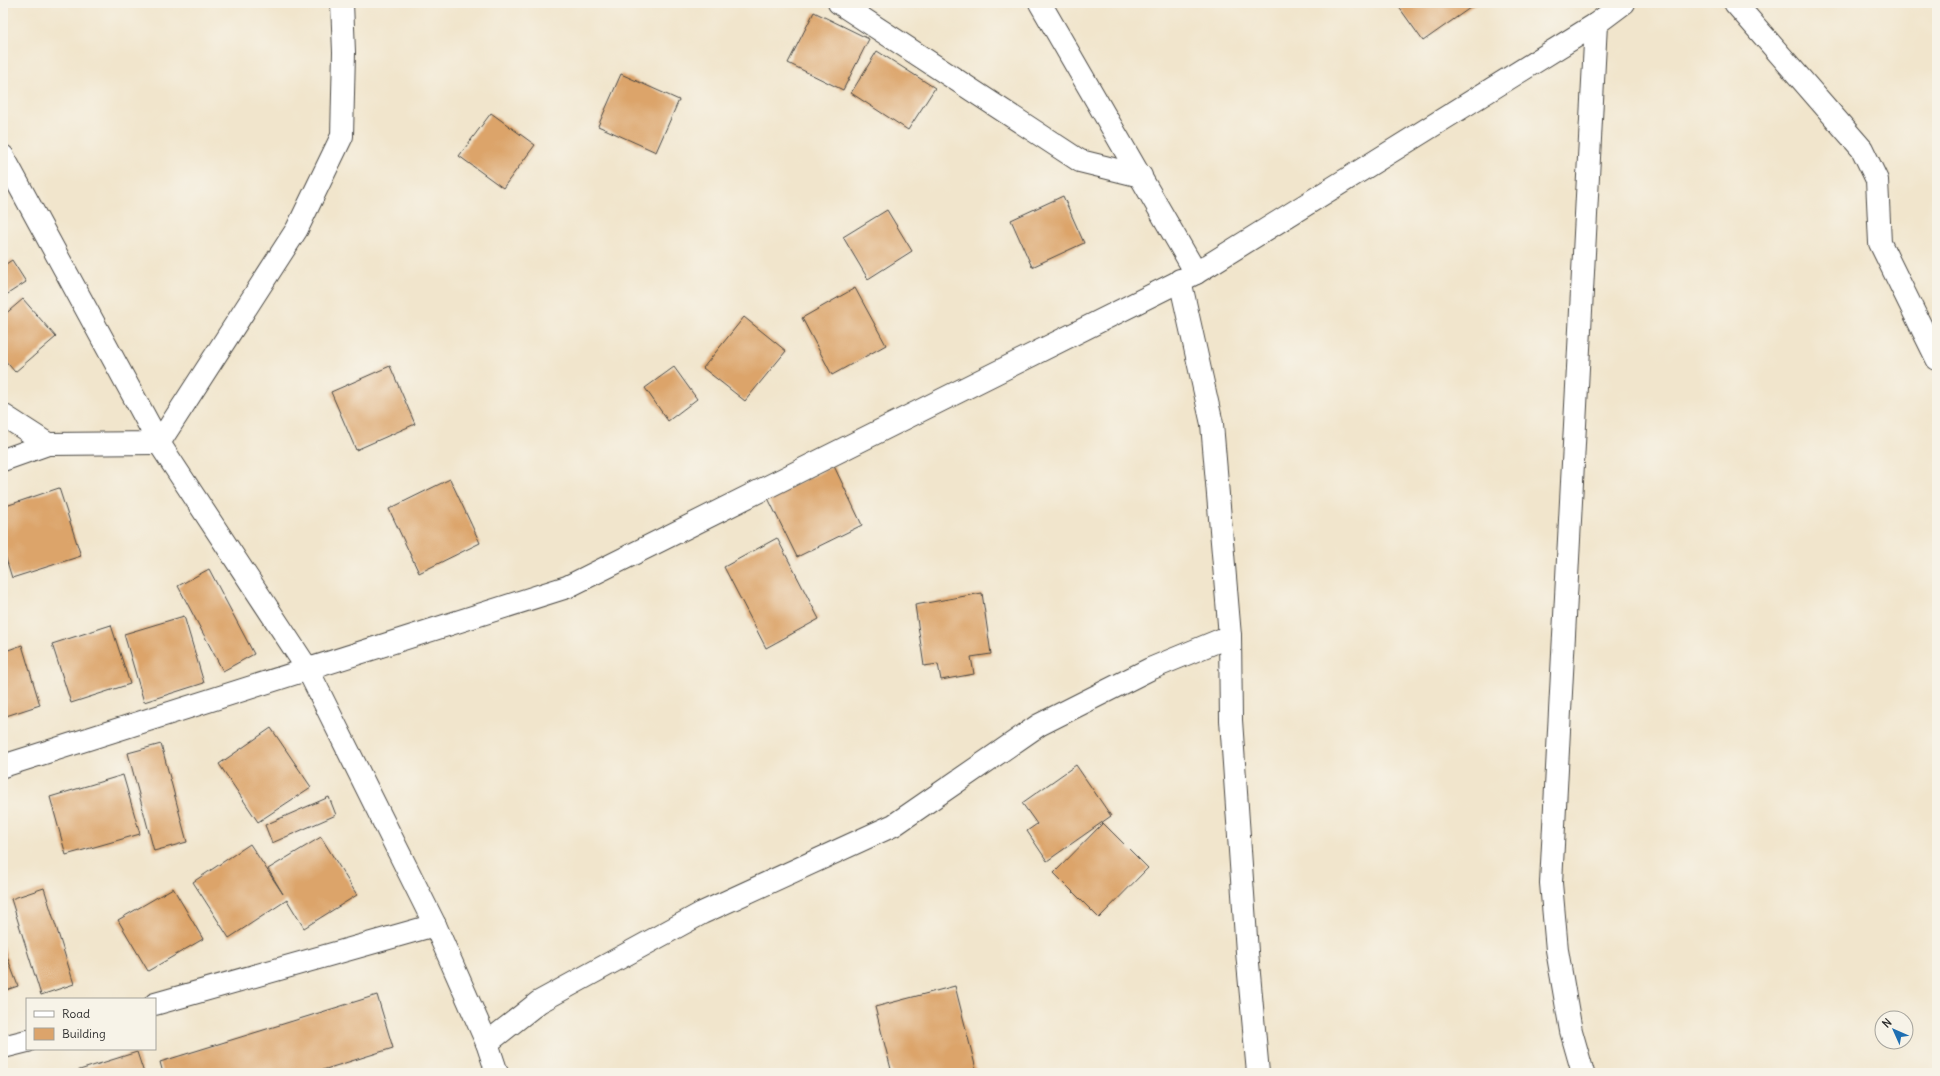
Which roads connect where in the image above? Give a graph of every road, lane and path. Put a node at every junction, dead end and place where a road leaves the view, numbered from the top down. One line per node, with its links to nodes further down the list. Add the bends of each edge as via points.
1 (342, 3): 12 (street, via 342,136 297,229)
2 (839, 3): 8 (street, via 1080,161)
3 (1040, 3): 8 (street)
4 (1624, 3): 6 (street)
5 (1736, 3): 10 (street, via 1862,149 1877,180 1880,243)
6 (1596, 24): 9 (street); 25 (street, via 1551,883 1557,950 1572,1031)
7 (3, 156): 12 (street)
8 (1141, 176): 9 (street)
9 (1188, 277): 15 (street, via 1212,424); 16 (street, via 567,587)
10 (1937, 359)
11 (3, 415): 13 (street)
12 (159, 443): 13 (street); 16 (street)
13 (48, 444): 14 (street)
14 (3, 460)
15 (1230, 636): 21 (street, via 1150,669 1039,724 894,826 702,913 539,1002); 24 (street, via 1231,720)
16 (307, 668): 17 (street); 18 (street)
17 (3, 766)
18 (435, 925): 19 (street); 21 (street)
19 (156, 1004)
20 (26, 1041): 22 (street)
21 (487, 1043): 23 (street)
22 (3, 1047)
23 (497, 1073)
24 (1258, 1073)
25 (1583, 1073)

